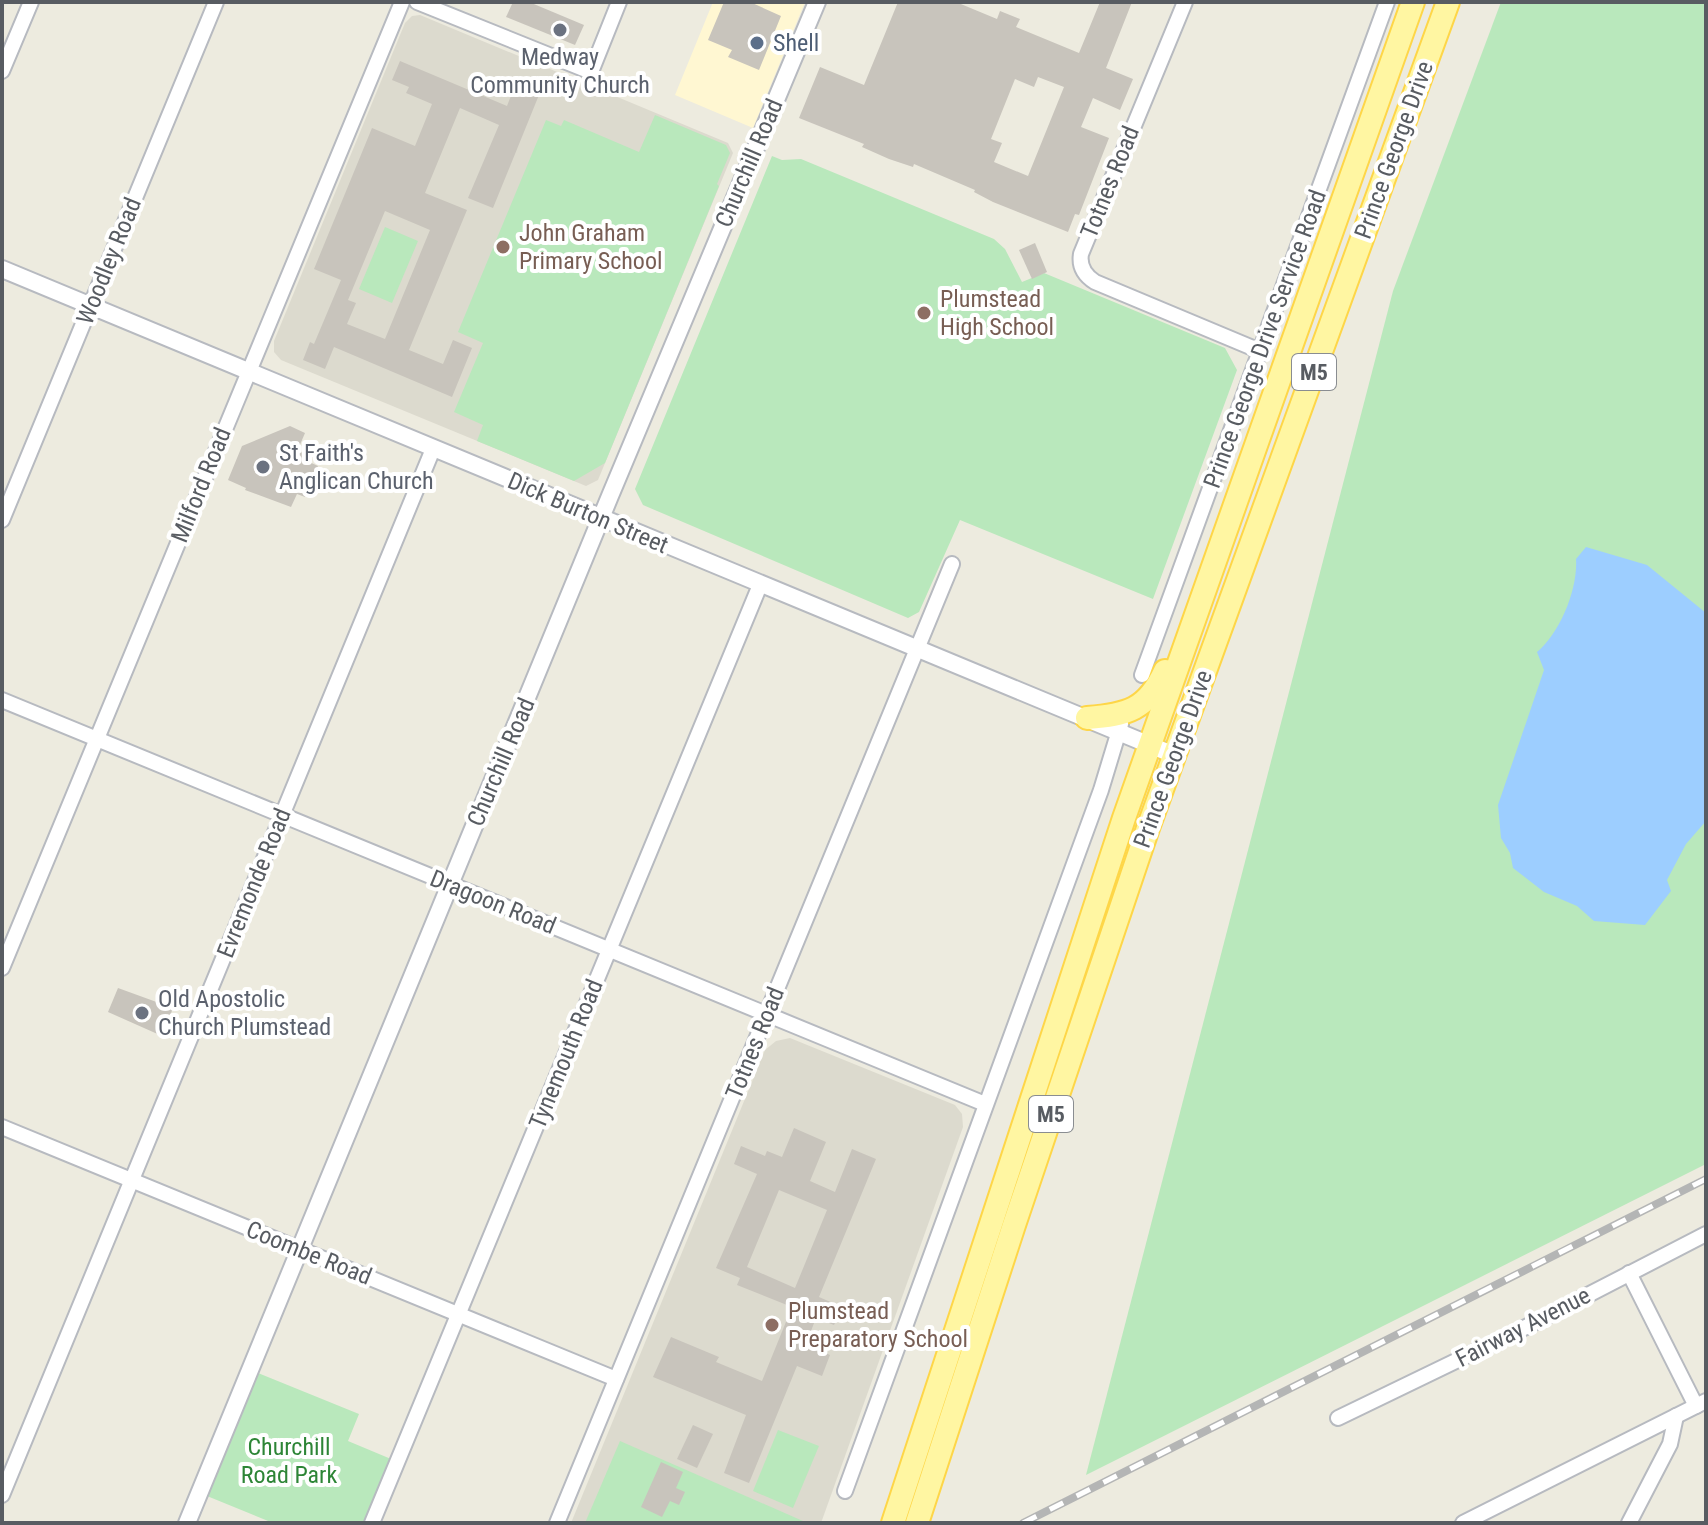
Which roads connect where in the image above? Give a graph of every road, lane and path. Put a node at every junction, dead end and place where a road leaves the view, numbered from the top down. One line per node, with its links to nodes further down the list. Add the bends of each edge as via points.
1 (31, 2): 11 (street)
2 (216, 2): 13 (street, Woodley Road)
3 (402, 2): 15 (street, Milford Road)
4 (417, 2): 5 (street, via 591,72)
5 (619, 2)
6 (817, 2): 17 (street, Churchill Road)
7 (1185, 2): 14 (street, Totnes Road, via 1080,265 1095,282)
8 (1387, 2): 14 (street, Prince George Drive Service Road)
9 (1413, 2): 20 (main road, Prince George Drive / M5)
10 (1448, 2): 29 (main road, Prince George Drive / M5)
11 (2, 71)
12 (2, 269): 13 (street, Dick Burton Street)
13 (91, 305): 15 (street, Dick Burton Street); 18 (street, Woodley Road)
14 (1260, 351): 23 (street, Prince George Drive Service Road)
15 (248, 371): 16 (street, Dick Burton Street); 27 (street, Milford Road)
16 (433, 449): 17 (street, Dick Burton Street); 30 (street, Evremonde Road)
17 (602, 517): 21 (street, Dick Burton Street); 31 (street, Churchill Road)
18 (2, 520)
19 (952, 564): 22 (street, Totnes Road)
20 (1211, 569): 26 (main road, via 1159,685); 28 (main road, Prince George Drive / M5)
21 (760, 585): 22 (street, Dick Burton Street); 32 (street, Tynemouth Road)
22 (917, 650): 25 (street, Dick Burton Street); 34 (street, Totnes Road)
23 (1142, 675)
24 (2, 700): 27 (street, Dragoon Road)
25 (1087, 718): 26 (main road)
26 (1121, 724): 28 (street); 35 (street)
27 (96, 739): 30 (street, Dragoon Road); 33 (street, Milford Road)
28 (1149, 746): 29 (street); 48 (main road, Prince George Drive / M5)
29 (1174, 755): 52 (main road, Prince George Drive / M5)
30 (282, 815): 31 (street, Dragoon Road); 37 (street, Evremonde Road)
31 (450, 884): 32 (street, Dragoon Road); 39 (street, Churchill Road)
32 (609, 949): 34 (street, Dragoon Road); 41 (street, Tynemouth Road)
33 (2, 968)
34 (766, 1014): 35 (street, Dragoon Road); 42 (street, Totnes Road)
35 (985, 1104): 46 (street)
36 (2, 1127): 37 (street, Coombe Road)
37 (132, 1180): 39 (street, Coombe Road); 47 (street, Evremonde Road)
38 (1706, 1234): 40 (street, Fairway Avenue)
39 (300, 1249): 41 (street, Coombe Road); 49 (street, Churchill Road)
40 (1629, 1273): 43 (street); 45 (street, Fairway Avenue)
41 (458, 1314): 42 (street, Coombe Road); 50 (street, Tynemouth Road)
42 (616, 1379): 51 (street, Totnes Road)
43 (1701, 1403): 44 (street)
44 (1676, 1416): 53 (street); 54 (street, via 1670,1444)
45 (1338, 1418)
46 (845, 1491)
47 (2, 1495)
48 (896, 1513)
49 (187, 1523)
50 (372, 1523)
51 (557, 1523)
52 (917, 1523)
53 (1463, 1523)
54 (1629, 1523)

